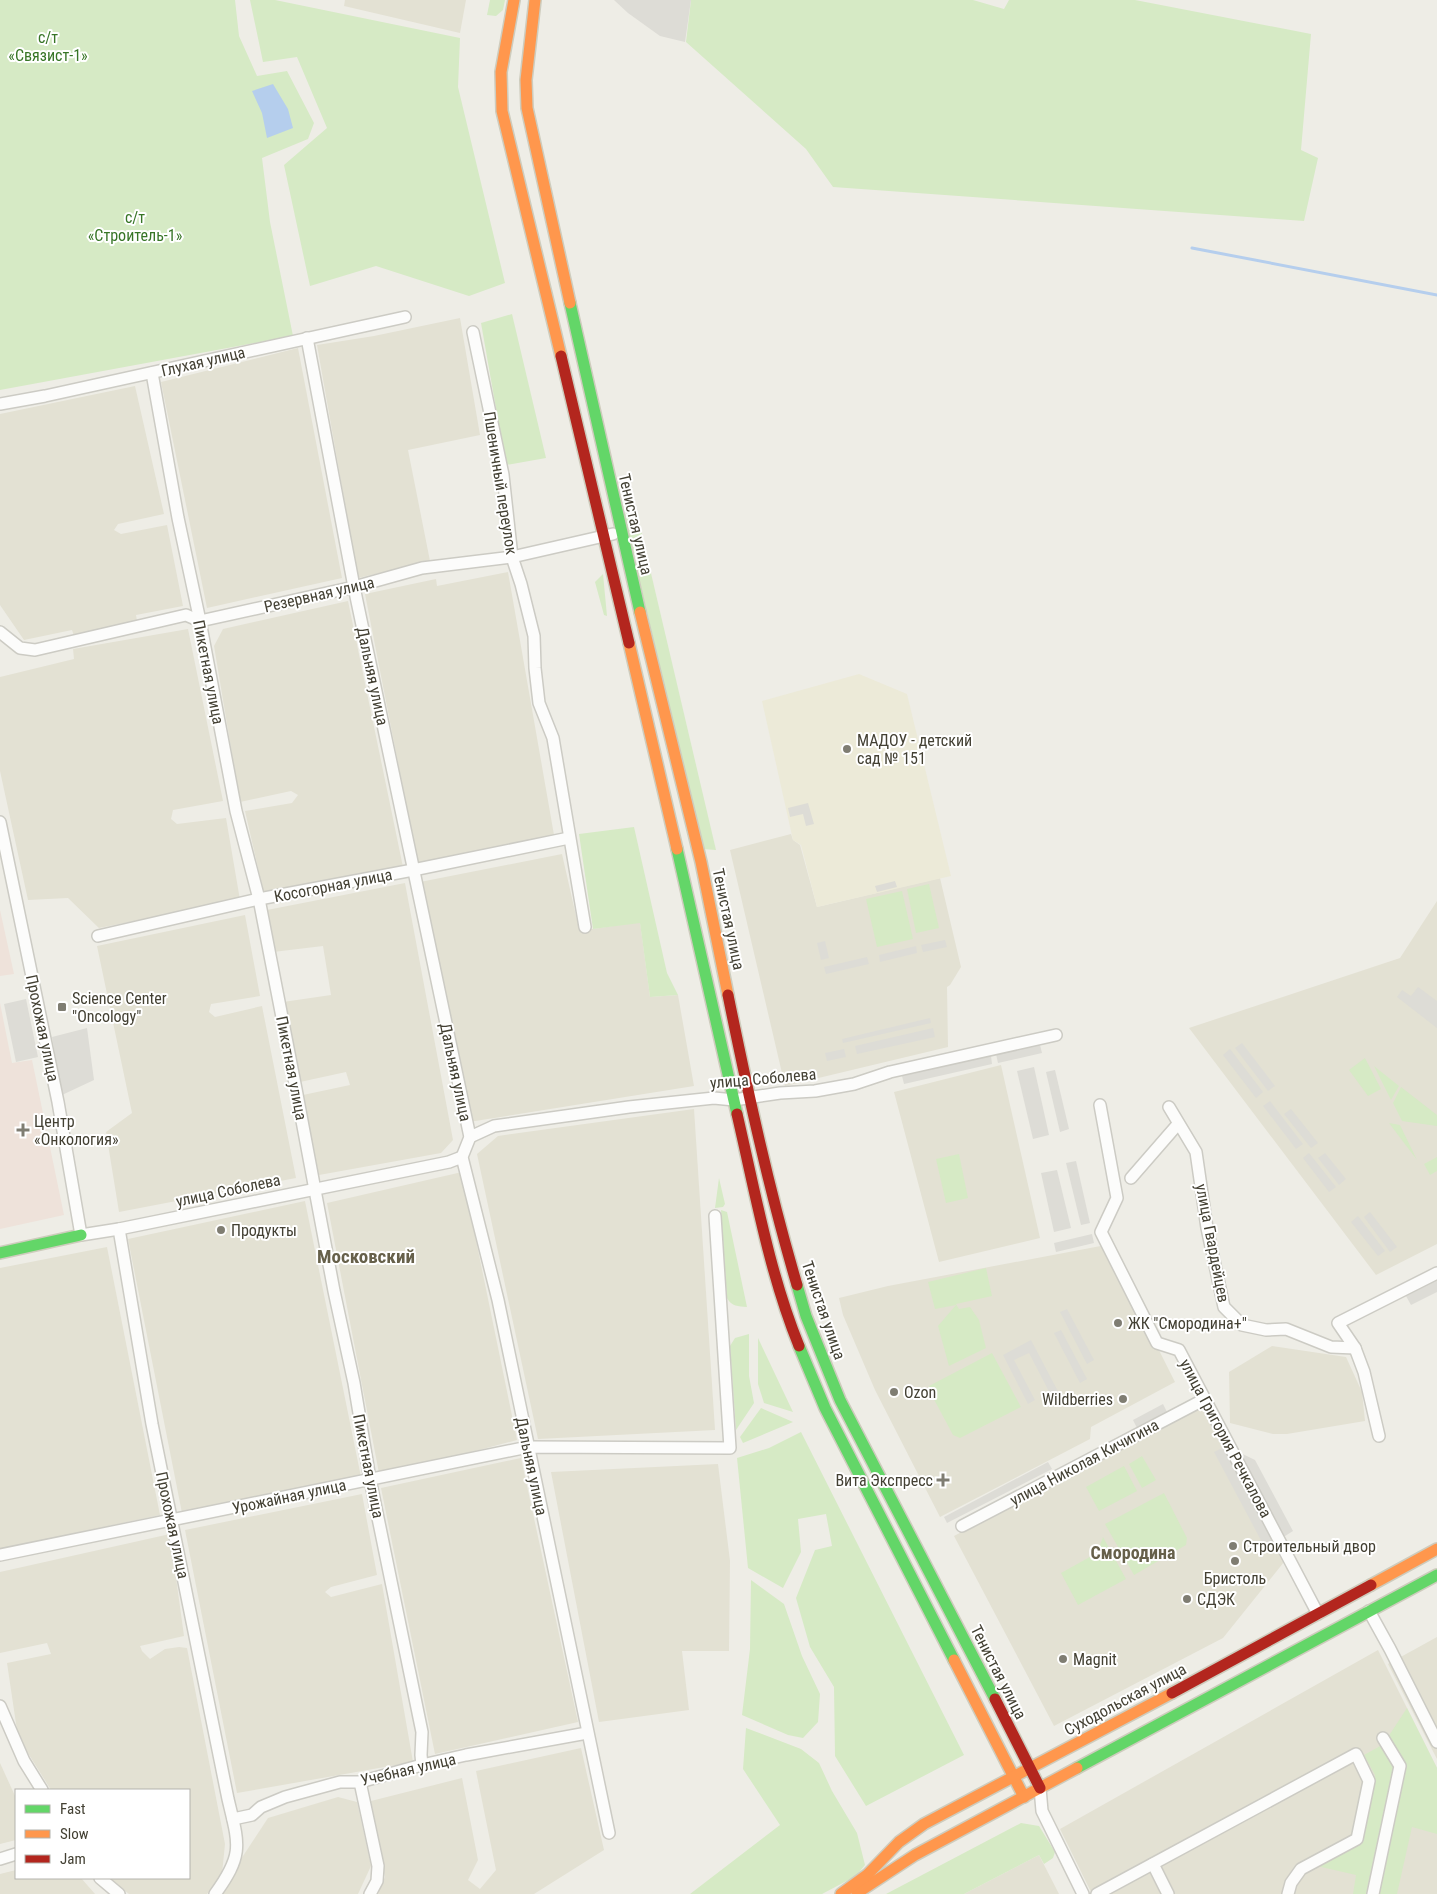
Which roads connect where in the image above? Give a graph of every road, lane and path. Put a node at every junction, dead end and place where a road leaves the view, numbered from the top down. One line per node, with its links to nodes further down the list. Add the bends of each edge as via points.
1 (514, 0): 9 (main road, Тенистая улица, via 501,72 502,111)
2 (534, 6): 8 (main road, Тенистая улица, via 526,108)
3 (405, 317): 5 (street, Глухая улица)
4 (473, 332): 10 (street, Пшеничный переулок, via 503,475)
5 (307, 338): 6 (street, Глухая улица); 11 (street, Дальняя улица)
6 (152, 373): 7 (street, Глухая улица); 12 (street, Пикетная улица)
7 (0, 404)
8 (621, 532): 9 (street, Резервная улица); 21 (main road, Тенистая улица, via 701,862)
9 (604, 536): 10 (street, Резервная улица); 22 (main road, Тенистая улица)
10 (512, 557): 11 (street, Резервная улица, via 422,568); 15 (street, Пшеничный переулок, via 534,636 540,703 553,738)
11 (354, 587): 12 (street, Резервная улица); 16 (street, Дальняя улица)
12 (200, 621): 13 (street, Резервная улица, via 186,615 35,650 20,648); 17 (street, Пикетная улица, via 236,811)
13 (0, 632)
14 (0, 822): 32 (street, Прохожая улица)
15 (569, 838): 16 (street, Косогорная улица); 18 (street, Пшеничный переулок)
16 (413, 870): 17 (street, Косогорная улица); 26 (street, Дальняя улица)
17 (259, 899): 19 (street, Косогорная улица); 29 (street, Пикетная улица)
18 (585, 927)
19 (98, 936)
20 (1056, 1035): 21 (street, улица Соболева, via 890,1072 854,1084)
21 (749, 1098): 22 (street, улица Соболева); 52 (main road, Тенистая улица, via 782,1236 806,1316 840,1400)
22 (734, 1100): 26 (street, улица Соболева, via 714,1098 629,1107 494,1126); 53 (main road, Тенистая улица, via 765,1236 789,1321 825,1408)
23 (1100, 1105): 36 (street, улица Григория Речкалова, via 1117,1198 1101,1232 1157,1343 1179,1350)
24 (1169, 1107): 25 (street, улица Гвардейцев)
25 (1178, 1124): 28 (street); 35 (street, улица Гвардейцев, via 1196,1152 1207,1228 1224,1307 1242,1325 1266,1330 1286,1329 1331,1347)
26 (470, 1137): 27 (street, Дальняя улица)
27 (462, 1156): 29 (street, улица Соболева, via 450,1162); 38 (street, Дальняя улица, via 498,1300)
28 (1131, 1178)
29 (315, 1189): 31 (street, улица Соболева); 39 (street, Пикетная улица)
30 (715, 1216): 38 (street, Урожайная улица, via 730,1448)
31 (119, 1230): 32 (street, улица Соболева); 40 (street, Прохожая улица)
32 (82, 1235): 33 (main road, улица Соболева)
33 (0, 1253)
34 (1437, 1273): 35 (street, via 1338,1322)
35 (1355, 1348): 37 (street, via 1364,1372)
36 (1205, 1399): 41 (street, улица Николая Кичигина); 46 (street, улица Григория Речкалова)
37 (1378, 1436)
38 (528, 1447): 39 (street, Урожайная улица); 48 (street, Дальняя улица)
39 (370, 1479): 40 (street, Урожайная улица); 51 (street, Пикетная улица, via 422,1732)
40 (172, 1520): 43 (street, Урожайная улица); 59 (street, Прохожая улица)
41 (962, 1526)
42 (1437, 1549): 46 (main road, Суходольская улица)
43 (0, 1555)
44 (1437, 1575): 45 (main road)
45 (1369, 1611): 50 (street); 55 (main road)
46 (1318, 1614): 52 (main road, Суходольская улица)
47 (0, 1706): 56 (street, via 24,1761)
48 (587, 1733): 51 (street, Учебная улица); 60 (street, Дальняя улица)
49 (1382, 1738): 74 (street, via 1400,1766)
50 (1437, 1742)
51 (422, 1765): 54 (street, Учебная улица)
52 (1030, 1769): 53 (main road, Суходольская улица); 55 (main road, Тенистая улица)
53 (1014, 1777): 57 (main road, Тенистая улица); 68 (main road, Суходольская улица, via 911,1832 867,1875)
54 (360, 1782): 59 (street, Учебная улица, via 340,1782 285,1797 261,1807 252,1815); 67 (street, via 378,1866 377,1881)
55 (1040, 1788): 57 (main road); 58 (street)
56 (41, 1789)
57 (1024, 1797): 58 (street); 69 (main road, via 915,1855)
58 (1042, 1811): 70 (street)
59 (233, 1819): 66 (street, Прохожая улица, via 237,1832 237,1856)
60 (609, 1832)
61 (15, 1854): 62 (street)
62 (0, 1859)
63 (1153, 1864): 71 (street); 72 (street); 73 (street, via 1356,1754 1369,1781 1357,1839 1301,1868)
64 (101, 1879): 65 (street)
65 (119, 1894)
66 (215, 1894)
67 (370, 1894)
68 (841, 1894)
69 (855, 1894)
70 (1083, 1894)
71 (1097, 1894)
72 (1168, 1894)
73 (1288, 1894)
74 (1374, 1894)

